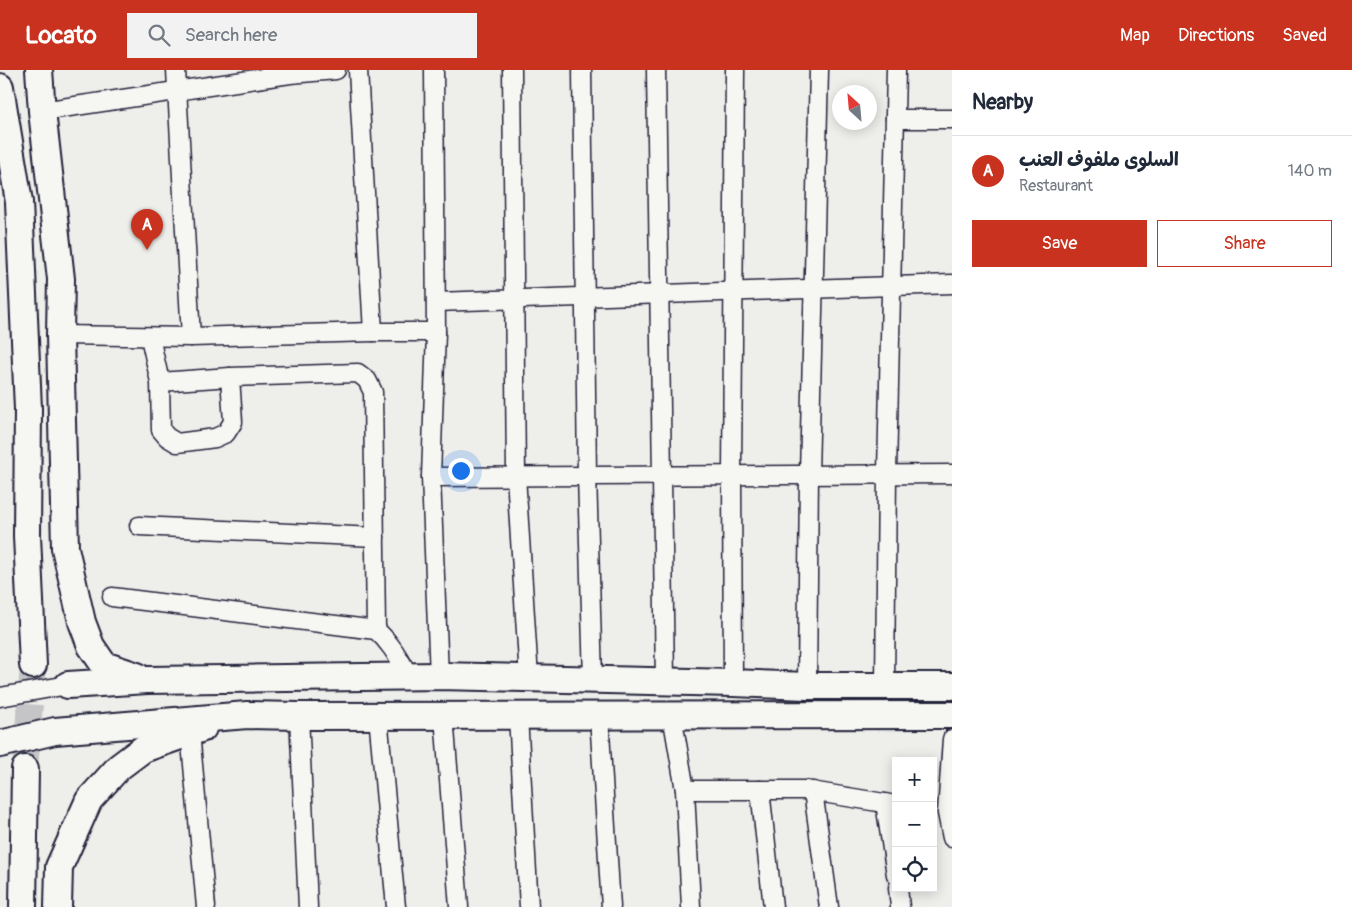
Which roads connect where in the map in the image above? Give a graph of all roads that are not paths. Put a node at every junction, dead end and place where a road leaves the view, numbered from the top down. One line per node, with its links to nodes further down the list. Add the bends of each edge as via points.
1 (39, 70): 15 (highway)
2 (176, 70): 14 (street)
3 (336, 70): 12 (street)
4 (358, 70): 26 (street)
5 (434, 70): 25 (street)
6 (512, 70): 24 (street)
7 (582, 70): 23 (street)
8 (656, 70): 22 (street)
9 (735, 70): 21 (street)
10 (819, 70): 20 (street)
11 (896, 70): 17 (street)
12 (290, 72): 14 (street)
13 (0, 86): 45 (highway, via 19,202 28,408)
14 (178, 90): 15 (street); 30 (street)
15 (42, 111): 28 (highway, via 61,279)
16 (952, 118): 17 (street)
17 (895, 119): 19 (street)
18 (952, 284): 19 (street)
19 (891, 286): 20 (street); 33 (street)
20 (814, 289): 21 (street); 35 (street)
21 (733, 292): 22 (street); 34 (street)
22 (659, 294): 23 (street); 37 (street)
23 (585, 296): 24 (street); 39 (street)
24 (514, 299): 25 (street); 38 (street)
25 (436, 302): 27 (street)
26 (373, 332): 27 (street); 30 (street)
27 (436, 332): 40 (street)
28 (60, 335): 29 (street); 49 (highway, via 66,548 82,622 91,646 104,665)
29 (150, 337): 30 (street); 32 (street)
30 (191, 337)
31 (230, 377): 32 (street); 32 (street, via 233,422 226,433 215,438 177,443 161,430); 42 (street, via 358,373 367,380 373,392)
32 (160, 382)
33 (887, 473): 35 (street); 36 (street); 55 (street)
34 (732, 474): 35 (street); 37 (street); 52 (street)
35 (809, 474): 54 (street)
36 (952, 474)
37 (661, 475): 39 (street); 51 (street)
38 (516, 476): 39 (street); 40 (street); 48 (street)
39 (587, 476): 50 (street)
40 (431, 477): 47 (street)
41 (139, 526): 42 (street)
42 (375, 537): 44 (street)
43 (112, 597): 44 (street)
44 (376, 630): 46 (street, via 394,649)
45 (33, 665)
46 (409, 676): 47 (highway); 49 (highway)
47 (439, 676): 48 (highway)
48 (529, 678): 50 (highway)
49 (147, 680): 53 (highway)
50 (592, 680): 51 (highway)
51 (665, 681): 52 (highway)
52 (734, 683): 54 (highway)
53 (68, 685): 57 (street)
54 (807, 686): 55 (highway)
55 (885, 686): 56 (highway)
56 (952, 686)
57 (0, 697)
58 (952, 714): 60 (highway)
59 (247, 715): 61 (highway); 66 (highway); 68 (highway, via 55,731)
60 (672, 715): 65 (highway); 70 (street)
61 (299, 716): 62 (highway); 81 (street)
62 (378, 716): 63 (highway); 82 (street)
63 (444, 716): 64 (highway); 83 (street)
64 (518, 716): 65 (highway); 84 (street)
65 (599, 716): 85 (street)
66 (190, 732): 79 (highway, via 143,749 119,767 88,800 59,867); 80 (street)
67 (952, 739): 74 (street)
68 (0, 744)
69 (25, 769): 78 (highway)
70 (685, 790): 71 (street); 86 (street)
71 (760, 790): 72 (street); 87 (street)
72 (813, 791): 73 (street); 88 (street)
73 (890, 804): 76 (street)
74 (944, 813): 75 (street)
75 (952, 838)
76 (894, 847)
77 (898, 892): 89 (street)
78 (23, 907)
79 (58, 907)
80 (206, 907)
81 (308, 907)
82 (396, 907)
83 (459, 907)
84 (529, 907)
85 (611, 907)
86 (691, 907)
87 (774, 907)
88 (829, 907)
89 (900, 907)

